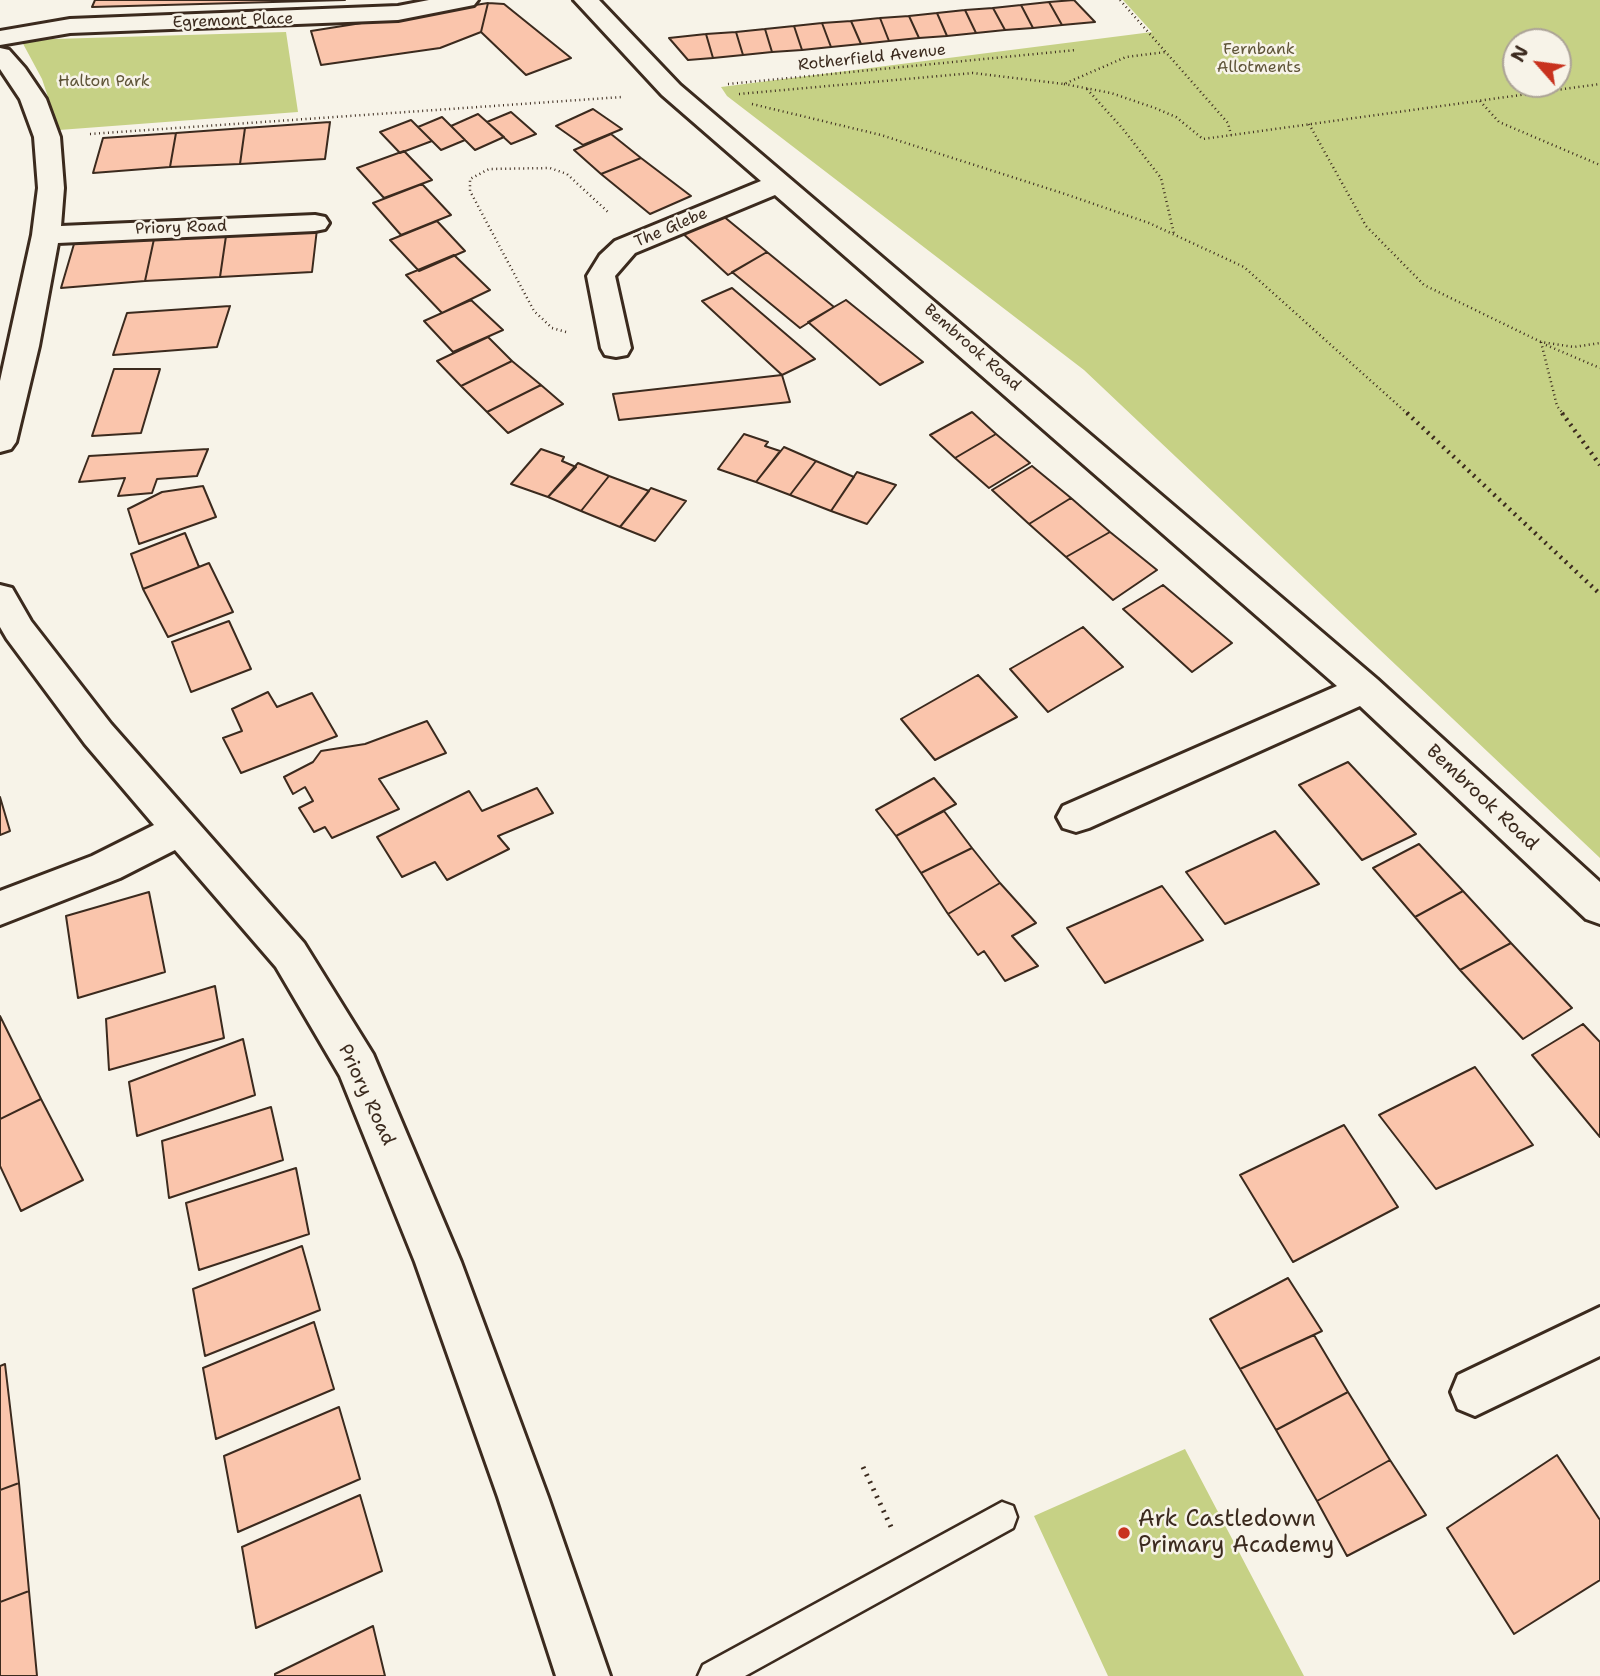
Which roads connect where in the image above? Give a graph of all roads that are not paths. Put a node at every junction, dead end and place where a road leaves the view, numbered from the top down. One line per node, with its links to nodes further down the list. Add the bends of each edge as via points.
1 (466, 0): 3 (street, Egremont Place, via 398,13 70,26)
2 (586, 0): 5 (street, Bembrook Road, via 675,94)
3 (0, 38)
4 (0, 55): 7 (street, via 33,99 47,137 51,188)
5 (780, 183): 8 (street, The Glebe, via 625,247 610,261 601,276); 11 (street, Bembrook Road)
6 (315, 223): 7 (street, Priory Road)
7 (46, 235): 9 (street)
8 (614, 340)
9 (0, 442)
10 (0, 597): 13 (street, Priory Road, via 19,630 90,724)
11 (1364, 689): 12 (street); 14 (street, Bembrook Road)
12 (1076, 817)
13 (179, 830): 15 (street, via 106,867); 19 (street, Priory Road, via 290,955 358,1068 438,1262)
14 (1600, 906)
15 (0, 908)
16 (1600, 1331): 17 (street)
17 (1475, 1392)
18 (1002, 1517): 20 (lane)
19 (583, 1676)
20 (714, 1676)

